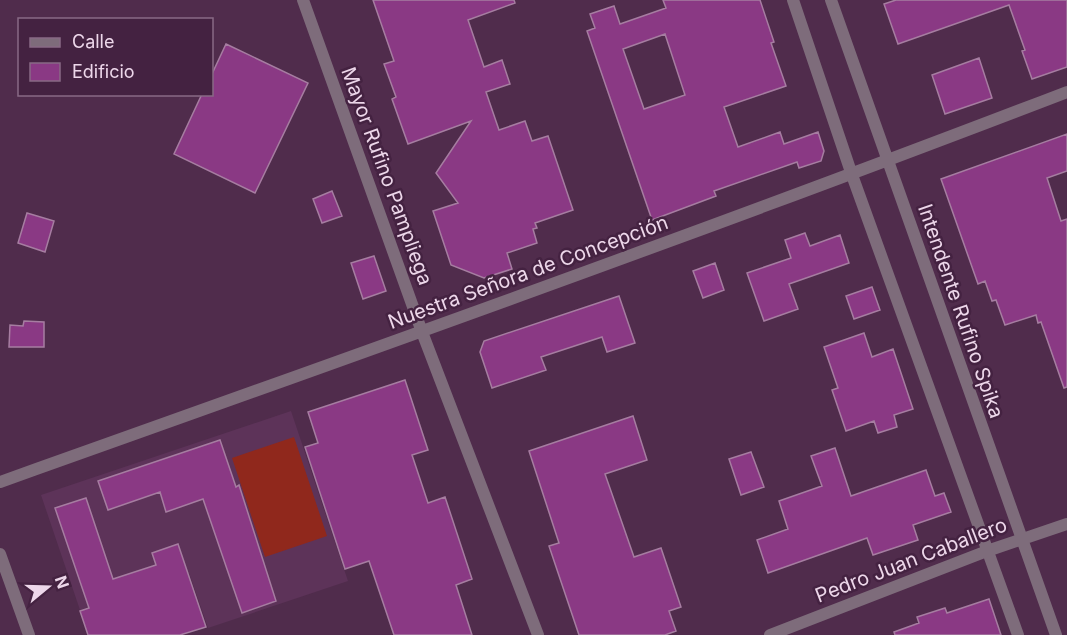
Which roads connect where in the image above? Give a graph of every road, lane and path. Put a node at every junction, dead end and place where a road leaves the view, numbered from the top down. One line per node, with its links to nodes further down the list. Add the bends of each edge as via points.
1 (303, 0): 7 (street, Mayor Rufino Pampliega)
2 (793, 0): 6 (street)
3 (831, 0): 5 (street, Intendente Rufino Spika)
4 (1067, 92): 5 (street, Nuestra Señora de Concepción)
5 (887, 161): 6 (street, Nuestra Señora de Concepción); 10 (street, Intendente Rufino Spika)
6 (852, 175): 7 (street, Nuestra Señora de Concepción); 11 (street)
7 (422, 332): 8 (street, Nuestra Señora de Concepción); 14 (street, Mayor Rufino Pampliega)
8 (0, 482)
9 (1067, 524): 10 (street, Pedro Juan Caballero)
10 (1021, 539): 11 (street, Pedro Juan Caballero); 17 (street, Intendente Rufino Spika)
11 (987, 551): 15 (street, Pedro Juan Caballero); 16 (street)
12 (0, 554): 13 (street)
13 (29, 635)
14 (538, 635)
15 (770, 635)
16 (1018, 635)
17 (1056, 635)

